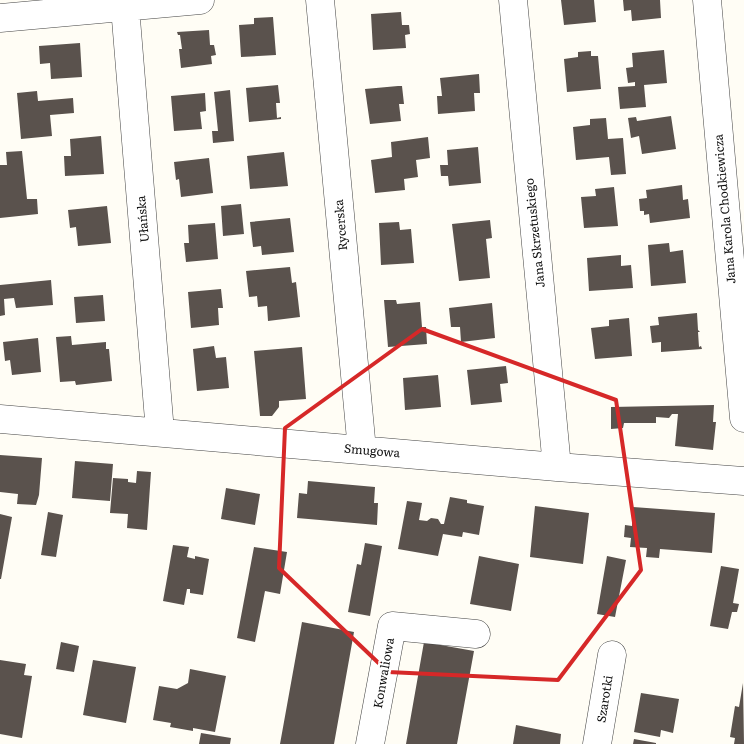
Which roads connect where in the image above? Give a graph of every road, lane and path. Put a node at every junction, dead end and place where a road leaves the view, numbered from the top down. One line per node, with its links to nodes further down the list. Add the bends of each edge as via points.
1 (200, 0): 5 (street)
2 (320, 0): 10 (street, Rycerska)
3 (513, 0): 11 (street, Jana Skrzetuskiego)
4 (706, 0): 7 (street, Jana Karola Chodkiewicza)
5 (124, 7): 6 (street); 9 (street, Ułańska)
6 (0, 18)
7 (744, 418)
8 (0, 419): 9 (street, Smugowa)
9 (160, 432): 10 (street, Smugowa)
10 (362, 450): 11 (street, Smugowa)
11 (557, 467): 12 (street, Smugowa)
12 (744, 482)
13 (476, 634): 15 (street, Konwaliowa, via 392,626)
14 (612, 655): 16 (street, Szarotki)
15 (370, 744)
16 (597, 744)

